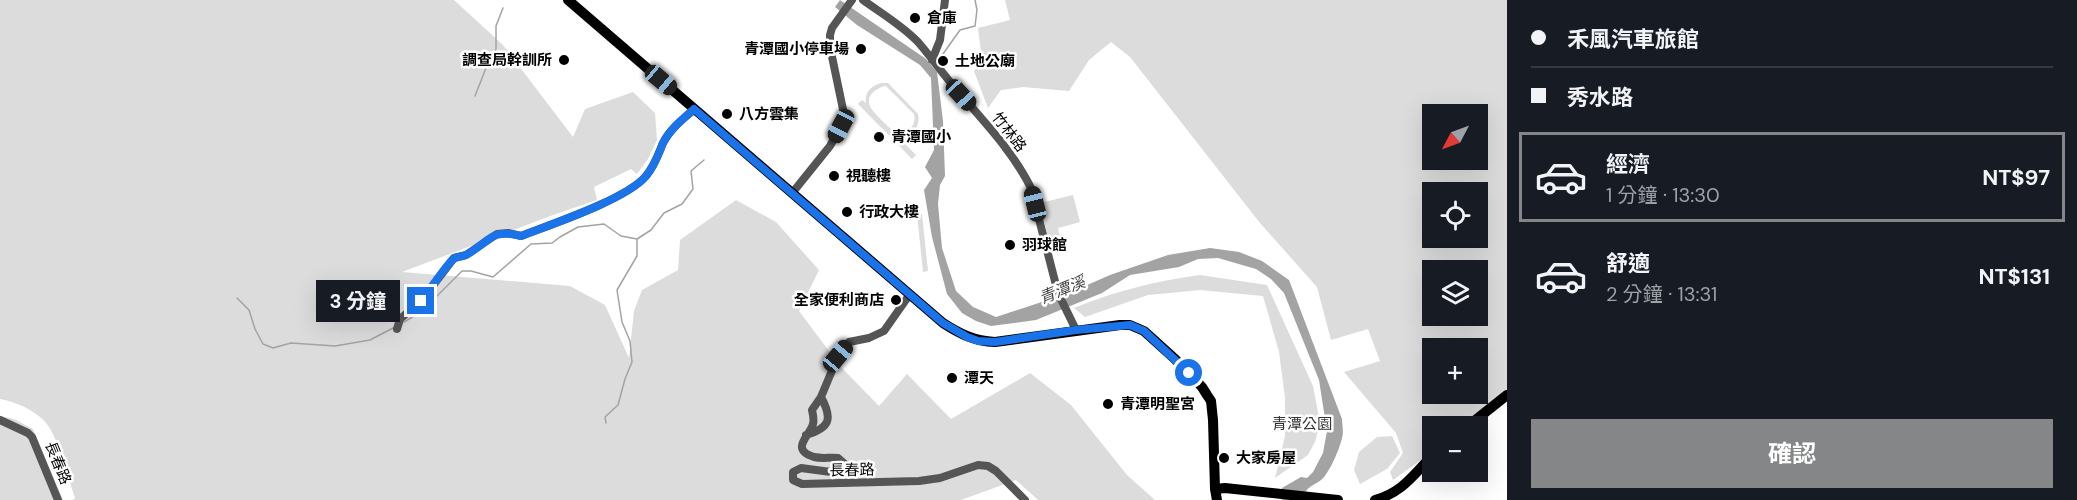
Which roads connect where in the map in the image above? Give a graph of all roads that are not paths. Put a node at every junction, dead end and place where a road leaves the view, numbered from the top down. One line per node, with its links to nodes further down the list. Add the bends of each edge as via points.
1 (568, 0): 6 (main road)
2 (852, 0): 7 (street, via 830,35 845,119 830,146)
3 (863, 0): 5 (street, 竹林路, via 917,41)
4 (945, 0): 5 (street, via 940,40)
5 (932, 60): 10 (street, 竹林路, via 988,124 1031,188 1058,292)
6 (694, 109): 7 (main road); 9 (street, via 672,129 657,162 637,185 521,236 497,234 466,255 454,258 421,301 400,319)
7 (793, 192): 8 (main road)
8 (910, 294): 10 (main road, via 943,323 978,341); 12 (street, via 884,331 849,342 838,356)
9 (397, 329)
10 (1076, 330): 17 (main road, via 1130,325 1144,331 1202,387 1211,405)
11 (1507, 394): 13 (main road)
12 (821, 397): 15 (street, via 812,410 814,423); 15 (street, via 827,422 823,429)
13 (1480, 416)
14 (0, 420): 18 (street, 長春路, via 32,437)
15 (806, 435): 19 (street, 長春路, via 801,447 804,451 814,457 838,458 846,465 831,472 801,468 793,472 796,483 920,481 978,465 996,471)
16 (1422, 467): 21 (main road, via 1401,489)
17 (1214, 496): 20 (main road, via 1225,488)
18 (58, 500)
19 (1025, 500)
20 (1338, 500)
21 (1375, 500)

